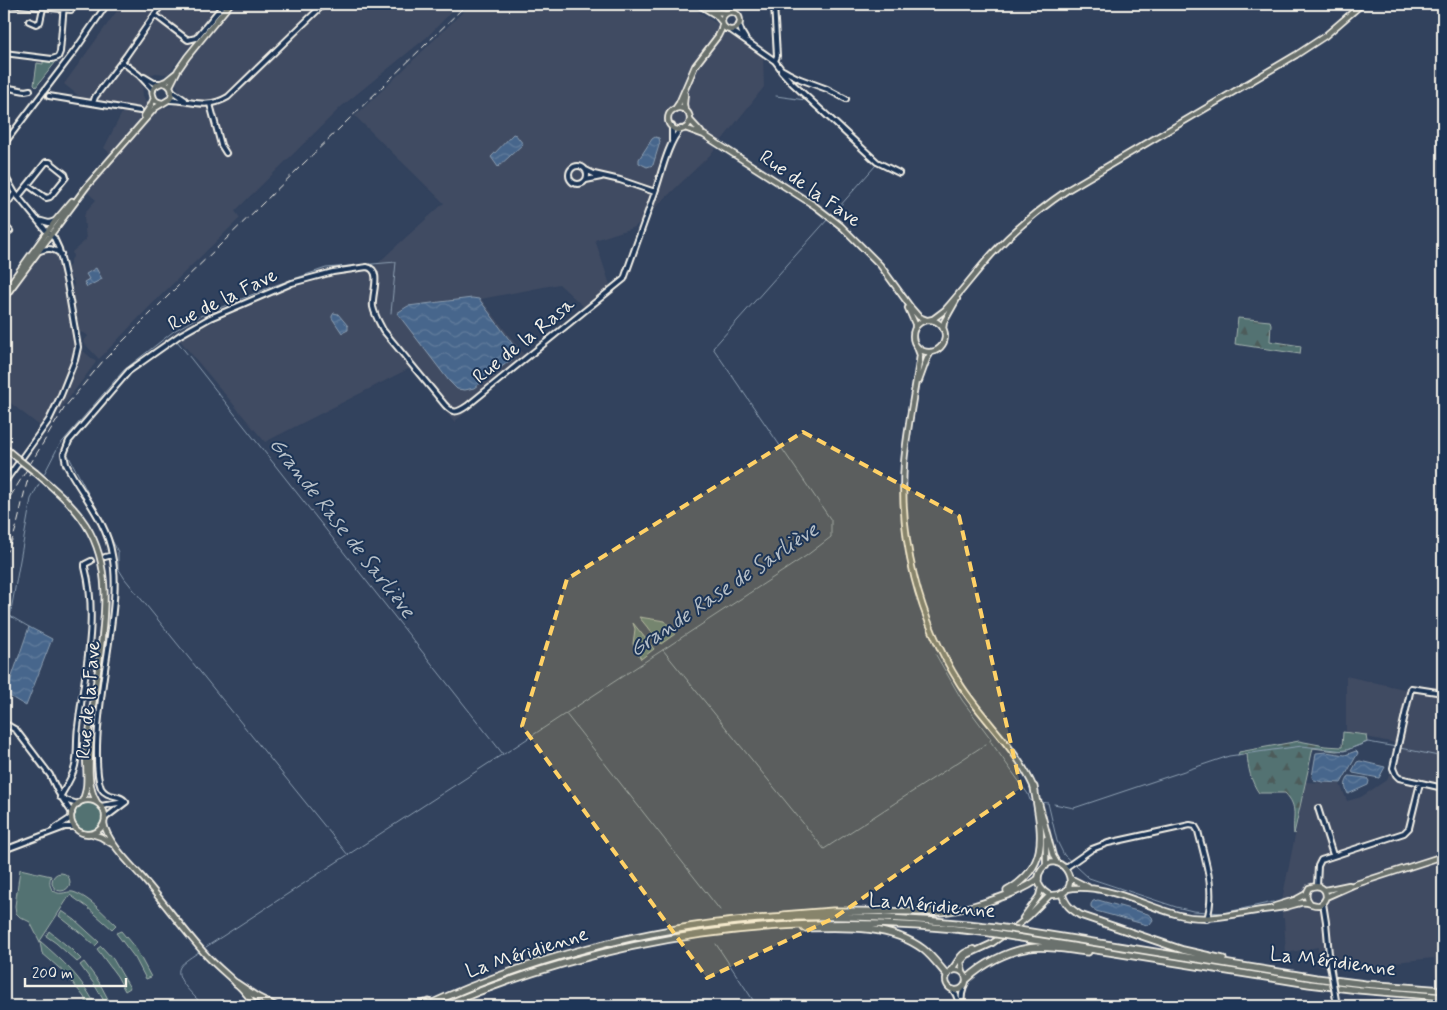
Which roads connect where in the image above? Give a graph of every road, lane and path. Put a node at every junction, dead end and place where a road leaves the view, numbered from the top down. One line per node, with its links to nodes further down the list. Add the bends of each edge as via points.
1 (64, 4): 13 (street)
2 (77, 4): 13 (street, via 71,10)
3 (107, 4): 51 (street, via 65,65)
4 (162, 4): 16 (street)
5 (224, 4): 16 (street, via 192,40)
6 (230, 4): 27 (main road)
7 (324, 4): 42 (street, via 232,94)
8 (698, 4): 18 (main road, via 716,15)
9 (703, 4): 14 (main road)
10 (774, 4): 24 (street)
11 (1362, 4): 72 (main road, via 1325,36 1296,55 1049,202 1018,227)
12 (42, 8): 13 (street); 15 (street, via 10,4 5,7); 17 (street, via 40,22)
13 (64, 10): 23 (street, via 58,57)
14 (726, 13): 18 (main road); 19 (main road, via 737,14)
15 (4, 15)
16 (155, 15): 25 (street)
17 (29, 21)
18 (721, 23): 20 (main road); 22 (main road, via 721,30)
19 (739, 25): 20 (main road); 21 (street)
20 (731, 31): 21 (street); 22 (main road)
21 (748, 42): 24 (street)
22 (710, 47): 31 (main road, via 695,66)
23 (4, 53)
24 (775, 61): 26 (street)
25 (122, 62): 28 (street); 40 (street)
26 (782, 69): 37 (street); 55 (street, via 792,83 877,162)
27 (178, 70): 29 (main road); 32 (main road)
28 (139, 75): 29 (street); 34 (street)
29 (161, 83): 32 (main road); 34 (main road)
30 (4, 87): 33 (street)
31 (686, 88): 43 (main road); 44 (main road)
32 (171, 89): 38 (main road); 39 (street)
33 (30, 90)
34 (153, 90): 36 (main road)
35 (49, 96): 40 (street)
36 (154, 98): 41 (main road); 48 (main road)
37 (846, 99)
38 (169, 100): 39 (street); 41 (main road)
39 (187, 102): 42 (street)
40 (93, 103): 45 (street)
41 (162, 103): 48 (main road)
42 (210, 104): 53 (street)
43 (675, 109): 44 (main road); 47 (main road, via 668,117)
44 (685, 110): 46 (main road)
45 (140, 111)
46 (690, 120): 49 (main road); 50 (main road, Rue de la Fave)
47 (672, 126): 49 (main road); 52 (street)
48 (137, 128): 60 (main road)
49 (683, 128): 50 (main road, Rue de la Fave); 52 (street)
50 (704, 135): 71 (main road, Rue de la Fave, via 826,214 855,239)
51 (4, 143)
52 (672, 144): 61 (street)
53 (226, 154)
54 (586, 170): 57 (street); 58 (street); 58 (street, via 577,166 569,175 576,184)
55 (899, 173)
56 (4, 174): 62 (street)
57 (606, 177): 58 (street); 61 (street)
58 (586, 180)
59 (28, 184): 59 (street, via 48,161 66,177 46,198); 62 (street)
60 (87, 186): 65 (main road); 68 (main road)
61 (655, 192): 78 (street, Rue de la Rasa, via 624,279 462,410 450,410)
62 (17, 195): 63 (street); 64 (street)
63 (4, 208)
64 (38, 220): 65 (street); 68 (street)
65 (55, 221): 68 (main road)
66 (4, 225): 67 (street)
67 (10, 231)
68 (48, 233): 69 (main road); 70 (street, via 54,238); 73 (main road)
69 (36, 253): 70 (street, via 50,248); 74 (main road)
70 (60, 254): 83 (street, via 77,354 48,420)
71 (890, 279): 75 (main road, Rue de la Fave, via 912,309); 76 (main road, Rue de la Fave, via 910,310)
72 (963, 290): 75 (main road, via 945,310); 77 (main road)
73 (4, 292)
74 (4, 298)
75 (927, 320): 76 (main road); 77 (main road, via 937,322)
76 (915, 327): 79 (main road, via 913,338)
77 (943, 329): 80 (main road, via 943,344)
78 (383, 330): 84 (street, Rue de la Fave, via 373,306 375,271 367,268 334,272 292,284 199,324 128,371 69,440 64,454 68,469 103,528)
79 (917, 347): 80 (main road); 81 (main road, via 920,362)
80 (931, 352): 81 (main road)
81 (914, 401): 91 (main road, via 904,461 904,508 909,556 921,602 959,683 1019,760)
82 (4, 447): 88 (main road, bridge, via 62,496 81,518 100,557 105,600)
83 (4, 483)
84 (112, 555): 85 (street); 96 (street, Rue de la Fave, via 115,574 113,610 99,717 97,763 104,791 111,796 122,797)
85 (105, 557)
86 (91, 561): 93 (street, via 85,567 91,618 76,760)
87 (1443, 693): 90 (street, via 1412,688 1393,768 1400,778)
88 (92, 711): 94 (main road, via 87,743 87,792); 95 (main road, via 90,767 92,792)
89 (4, 723): 93 (street, via 16,730 50,775)
90 (1420, 783): 92 (street); 108 (street, via 1409,828 1404,833)
91 (1034, 787): 103 (main road); 126 (highway, via 1041,842 1033,868 1017,886)
92 (1443, 788)
93 (60, 797): 94 (street); 99 (street)
94 (81, 802): 95 (main road); 99 (main road)
95 (97, 802): 97 (main road)
96 (126, 802): 97 (street); 100 (street)
97 (101, 806): 100 (main road)
98 (1318, 808): 108 (street)
99 (71, 815): 102 (main road); 104 (street)
100 (105, 818): 101 (main road)
101 (104, 824): 105 (main road); 106 (main road)
102 (75, 828): 104 (street, via 65,827); 105 (main road)
103 (1046, 832): 110 (main road); 111 (main road)
104 (48, 833): 107 (street)
105 (90, 834): 106 (main road)
106 (115, 846): 137 (main road, via 202,950)
107 (4, 850)
108 (1333, 856): 116 (street, via 1321,860)
109 (1443, 856): 115 (main road)
110 (1057, 863): 111 (main road); 112 (main road)
111 (1046, 866): 114 (main road)
112 (1065, 868): 113 (main road); 128 (street, via 1092,849 1108,843 1190,824 1198,831 1210,881)
113 (1070, 878): 117 (main road); 120 (main road)
114 (1038, 879): 118 (main road); 126 (highway, via 1025,888)
115 (1353, 885): 119 (main road); 123 (main road)
116 (1317, 886): 119 (main road); 121 (main road, via 1309,888)
117 (1089, 887): 120 (main road); 128 (main road, via 1180,915)
118 (1041, 888): 122 (main road); 134 (main road, via 1025,916 995,940 965,952)
119 (1324, 890): 123 (main road)
120 (1065, 891): 122 (main road); 135 (highway, via 1065,902 1070,908 1100,923 1183,950)
121 (1306, 894): 125 (main road); 127 (main road)
122 (1050, 895): 133 (main road, via 997,941 963,959)
123 (1326, 897): 124 (main road)
124 (1323, 903): 125 (main road); 129 (street)
125 (1312, 904): 127 (main road, via 1303,902); 129 (street)
126 (970, 908): 130 (highway, via 940,912 834,911)
127 (1263, 910): 128 (main road, via 1232,916)
128 (1209, 914)
129 (1325, 917): 153 (street, bridge)
130 (759, 919): 135 (highway, La Méridienne, bridge, via 854,916 943,921); 142 (highway, La Méridienne, via 705,925 616,942 543,962)
131 (764, 926): 132 (highway, La Méridienne, bridge, via 853,923 917,926 991,933); 134 (highway, via 881,931 916,944); 139 (highway, La Méridienne, via 631,947 542,970)
132 (1115, 953): 136 (highway, via 1030,948 1004,955); 143 (highway, La Méridienne, via 1329,986)
133 (963, 972): 134 (main road, via 957,969); 136 (main road)
134 (949, 973): 140 (main road, via 947,985)
135 (1288, 974): 141 (highway, La Méridienne)
136 (967, 979): 138 (main road)
137 (236, 982): 144 (main road); 147 (highway)
138 (964, 987): 140 (main road); 152 (street)
139 (488, 989): 150 (highway, La Méridienne); 151 (highway)
140 (953, 990): 152 (street)
141 (1443, 990)
142 (451, 995): 148 (highway); 149 (highway, La Méridienne)
143 (1443, 997)
144 (250, 999): 145 (main road); 146 (main road)
145 (255, 1006)
146 (260, 1006)
147 (275, 1006)
148 (415, 1006)
149 (426, 1006)
150 (443, 1006)
151 (453, 1006)
152 (961, 1006)
153 (1338, 1006)

